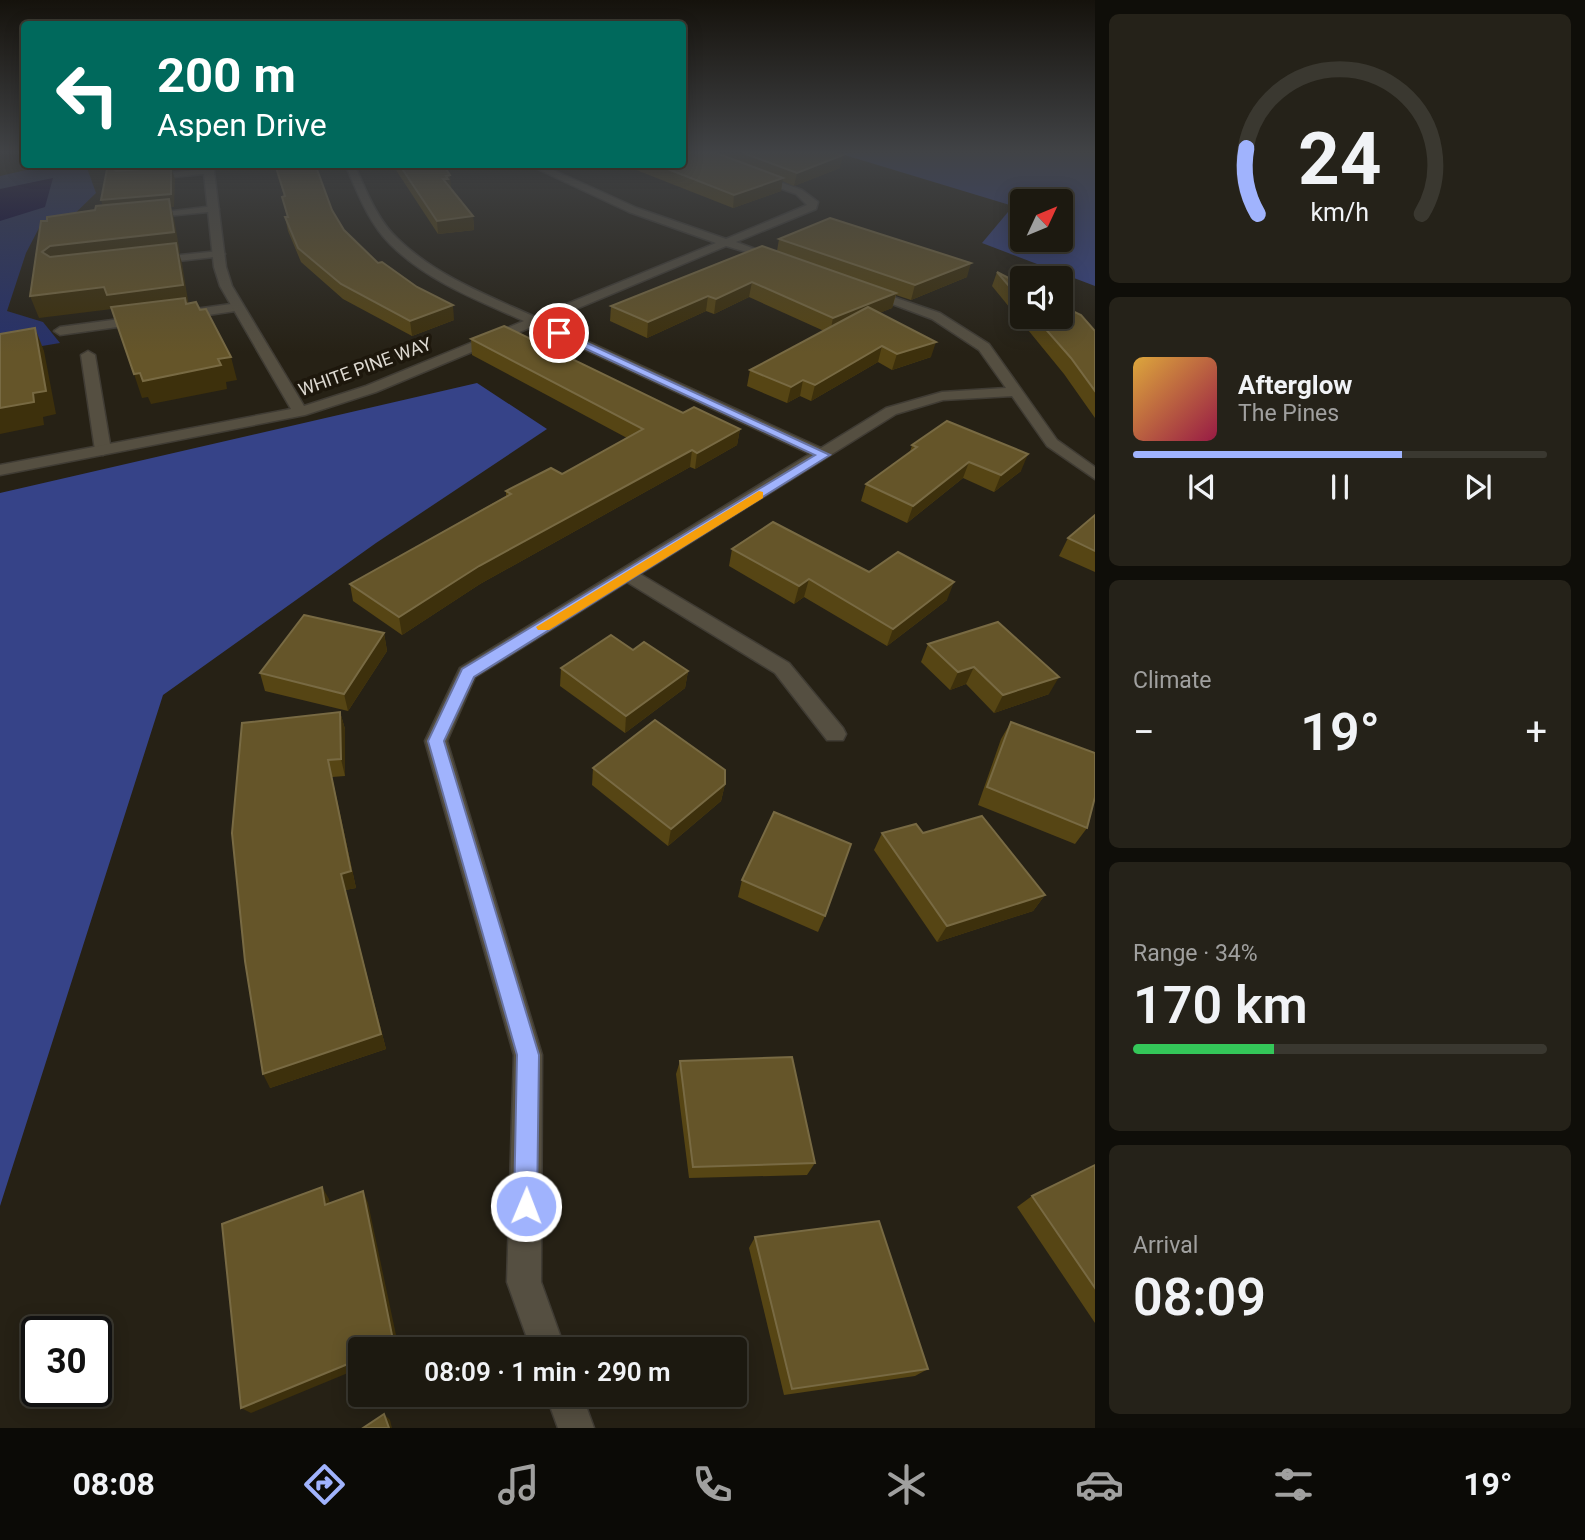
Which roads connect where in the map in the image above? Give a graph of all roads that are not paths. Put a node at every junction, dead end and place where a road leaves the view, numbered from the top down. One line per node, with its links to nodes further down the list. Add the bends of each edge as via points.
1 (215, 220): 6 (street)
2 (378, 220): 11 (street, via 393,241 444,279)
3 (658, 220): 5 (street)
4 (782, 220): 5 (street, WHITE PINE WAY)
5 (725, 243): 8 (street); 11 (street, WHITE PINE WAY)
6 (219, 254): 7 (street); 10 (street, via 226,286)
7 (138, 263)
8 (787, 264)
9 (862, 290): 14 (street, via 936,316 984,347)
10 (238, 307): 12 (street); 15 (street)
11 (535, 322): 15 (street, WHITE PINE WAY, via 371,389); 17 (street)
12 (60, 331)
13 (88, 355): 16 (street)
14 (1015, 392): 17 (street, via 942,396 891,411); 19 (street, via 1052,443)
15 (300, 412): 16 (street, WHITE PINE WAY)
16 (103, 450): 18 (street, WHITE PINE WAY)
17 (824, 455): 20 (street)
18 (0, 470)
19 (1095, 474)
20 (628, 575): 21 (street, via 782,668); 22 (street, via 467,673 436,741 528,1055 524,1282)
21 (835, 734)
22 (544, 1337)
23 (568, 1407): 24 (street)
24 (576, 1428)

